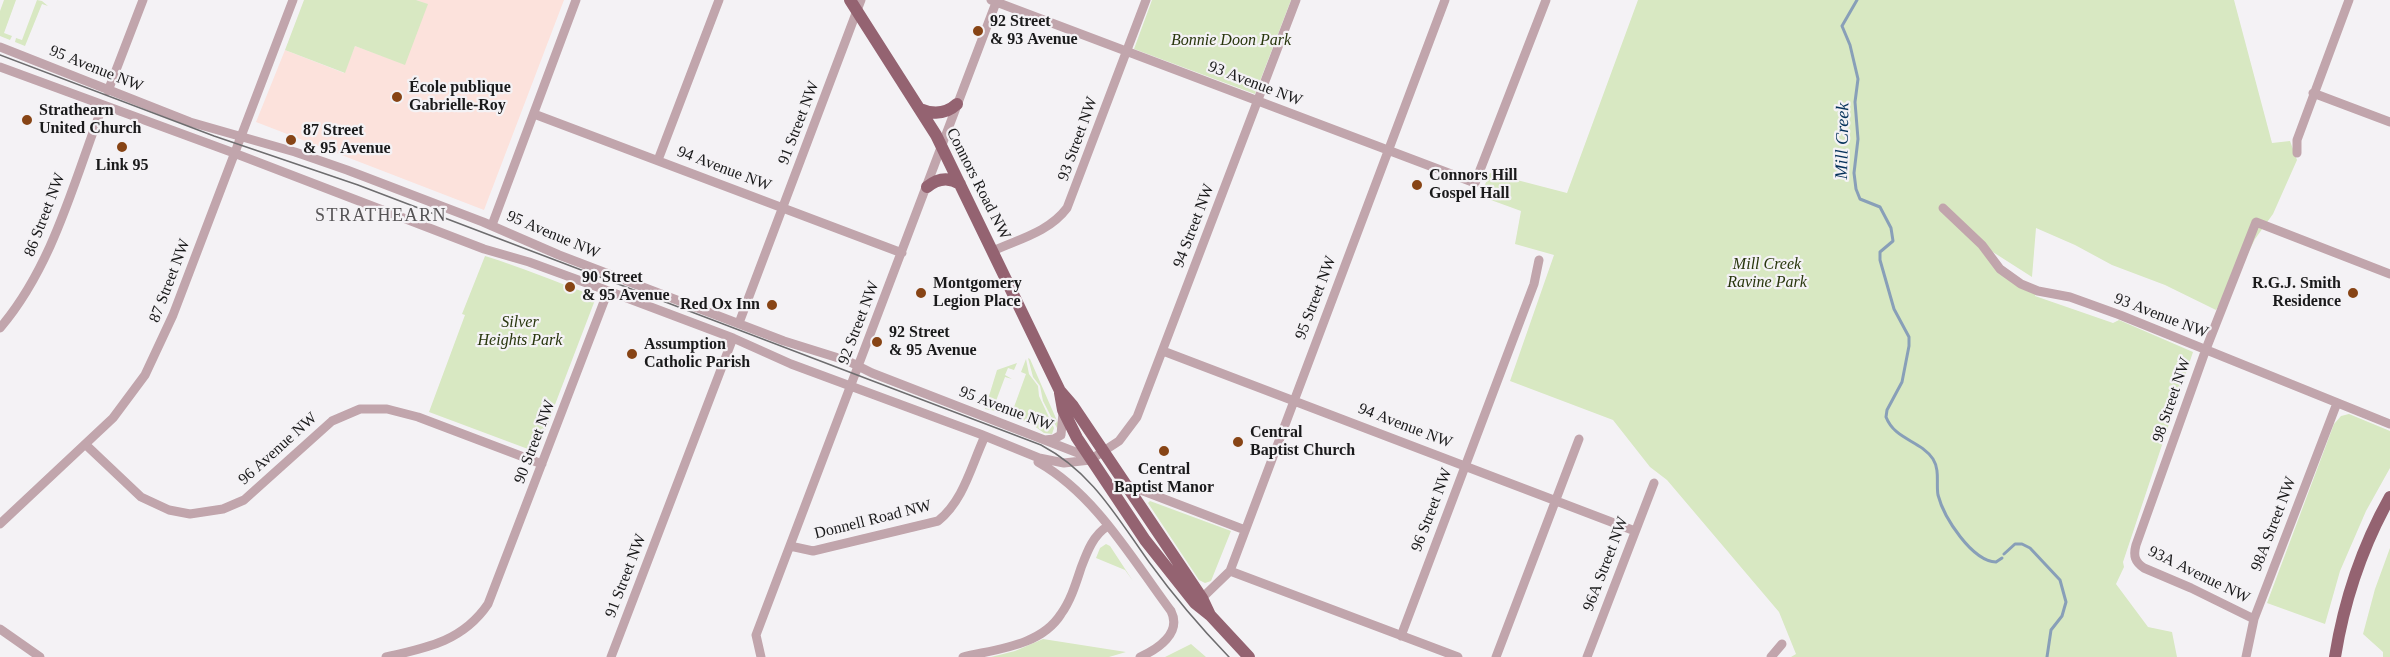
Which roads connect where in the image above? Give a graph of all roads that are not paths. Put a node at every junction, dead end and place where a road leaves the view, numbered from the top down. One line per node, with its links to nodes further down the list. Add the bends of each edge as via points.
1 (142, 0): 16 (street)
2 (293, 0): 24 (street, 87 Street NW)
3 (576, 0): 22 (street)
4 (719, 0): 29 (street)
5 (850, 0): 12 (main road, Connors Road NW)
6 (1146, 0): 14 (street, 93 Street NW)
7 (1296, 0): 18 (street, 94 Street NW)
8 (1445, 0): 26 (street, 95 Street NW)
9 (1546, 0): 26 (street, 93 Avenue NW, via 1475,183)
10 (2349, 0): 17 (street)
11 (995, 1): 14 (street, 93 Avenue NW); 19 (street, 92 Street NW)
12 (859, 6): 21 (main road, Connors Road NW); 32 (street, 91 Street NW)
13 (0, 47): 16 (street, 95 Avenue NW)
14 (1126, 51): 18 (street, 93 Avenue NW); 35 (street, 93 Street NW, via 1066,208 1046,228)
15 (0, 67): 20 (street, 95 Avenue NW)
16 (108, 91): 24 (street, 95 Avenue NW, via 190,122)
17 (2313, 93): 23 (street); 28 (street, via 2297,140)
18 (1257, 100): 26 (street, 93 Avenue NW); 44 (street, 94 Street NW)
19 (957, 104): 21 (main road, via 942,112); 25 (street, 92 Street NW)
20 (103, 105): 27 (street, 95 Avenue NW); 41 (street, 86 Street NW, via 45,259 17,308)
21 (921, 109): 25 (main road, Connors Road NW)
22 (534, 114): 29 (street, 94 Avenue NW); 34 (street)
23 (2390, 122)
24 (241, 136): 27 (street, 87 Street NW); 34 (street, 95 Avenue NW, via 347,170)
25 (942, 148): 30 (main road, Connors Road NW); 31 (street, 92 Street NW)
26 (1388, 150): 48 (street, 95 Street NW)
27 (234, 153): 39 (street, 95 Avenue NW, via 464,242); 55 (street, 87 Street NW, via 153,361 125,404)
28 (2297, 153)
29 (658, 160): 32 (street, 94 Avenue NW)
30 (960, 183): 31 (main road, via 946,179); 35 (main road, Connors Road NW)
31 (927, 187): 36 (street, 92 Street NW)
32 (783, 208): 36 (street, 94 Avenue NW); 40 (street, 91 Street NW)
33 (1943, 208): 43 (street, 93 Avenue NW, via 1982,245 2000,269 2021,284 2070,297)
34 (492, 225): 40 (street, 95 Avenue NW)
35 (993, 251): 47 (main road, Connors Road NW)
36 (902, 253): 45 (street, 92 Street NW)
37 (1539, 260): 60 (street, 96 Street NW, via 1534,284)
38 (2390, 274): 43 (street, 98 Street NW, via 2256,222)
39 (608, 291): 42 (street, 95 Avenue NW); 59 (street, 90 Street NW)
40 (740, 323): 45 (street, 95 Avenue NW)
41 (0, 328)
42 (733, 338): 46 (street, 95 Avenue NW); 80 (street, 91 Street NW)
43 (2206, 349): 49 (street, 93 Avenue NW); 70 (street, 98 Street NW)
44 (1163, 351): 48 (street, 94 Avenue NW); 57 (street, 94 Street NW, via 1137,417)
45 (858, 366): 46 (street, 92 Street NW); 54 (street, 95 Avenue NW)
46 (851, 387): 52 (street, 95 Avenue NW); 69 (street, 92 Street NW)
47 (1060, 391): 50 (main road, Connors Road NW); 57 (main road, Connors Road NW)
48 (1294, 400): 60 (street, 94 Avenue NW); 67 (street, 95 Street NW)
49 (2337, 403): 51 (street, 93 Avenue NW); 74 (street, 98A Street NW)
50 (1063, 410): 54 (street, via 1061,435); 58 (main road, Connors Road NW)
51 (2390, 424)
52 (985, 436): 56 (street, 95 Avenue NW); 69 (street, Donnell Road NW, via 959,498 938,521 813,551)
53 (1579, 439): 64 (street)
54 (1045, 440): 58 (street, 95 Avenue NW)
55 (85, 444): 59 (street, 96 Avenue NW, via 141,498 189,514 223,509 244,500 332,420 360,409 387,409 418,417); 65 (street, 87 Street NW)
56 (1014, 448): 58 (street, 95 Avenue NW, via 1055,462); 66 (street, 95 Avenue NW, via 1070,484)
57 (1104, 453): 58 (street, 95 Avenue NW); 62 (main road, Connors Road NW)
58 (1090, 460): 73 (main road, Connors Road NW, via 1171,575)
59 (542, 464): 79 (street, 90 Street NW, via 488,604 471,625 447,641)
60 (1465, 465): 64 (street, 94 Avenue NW); 76 (street, 96 Street NW)
61 (1654, 483): 68 (street, 96A Street NW)
62 (1125, 484): 67 (street); 72 (main road, Connors Road NW)
63 (2390, 497): 90 (main road, via 2353,582)
64 (1556, 500): 68 (street, 94 Avenue NW); 86 (street)
65 (0, 525)
66 (1108, 526): 82 (street, via 1095,539 1061,615 1048,627 1021,644); 83 (street, 95 Avenue NW, via 1172,611 1175,622 1170,636)
67 (1245, 530): 71 (street, 95 Street NW)
68 (1635, 531): 87 (street, 96A Street NW)
69 (790, 546): 81 (street, 92 Street NW, via 756,635)
70 (2135, 556): 74 (street, 93A Avenue NW, via 2144,568)
71 (1230, 571): 72 (street, 95 Street NW); 76 (street)
72 (1202, 598): 73 (main road, Connors Road NW)
73 (1210, 615): 84 (main road, Connors Road NW)
74 (2254, 619): 89 (street, 98A Street NW)
75 (0, 629): 78 (street)
76 (1401, 636): 85 (street)
77 (1782, 644): 88 (street)
78 (40, 657)
79 (386, 657)
80 (611, 657)
81 (761, 657)
82 (963, 657)
83 (1140, 657)
84 (1249, 657)
85 (1458, 657)
86 (1496, 657)
87 (1587, 657)
88 (1772, 657)
89 (2246, 657)
90 (2335, 657)

